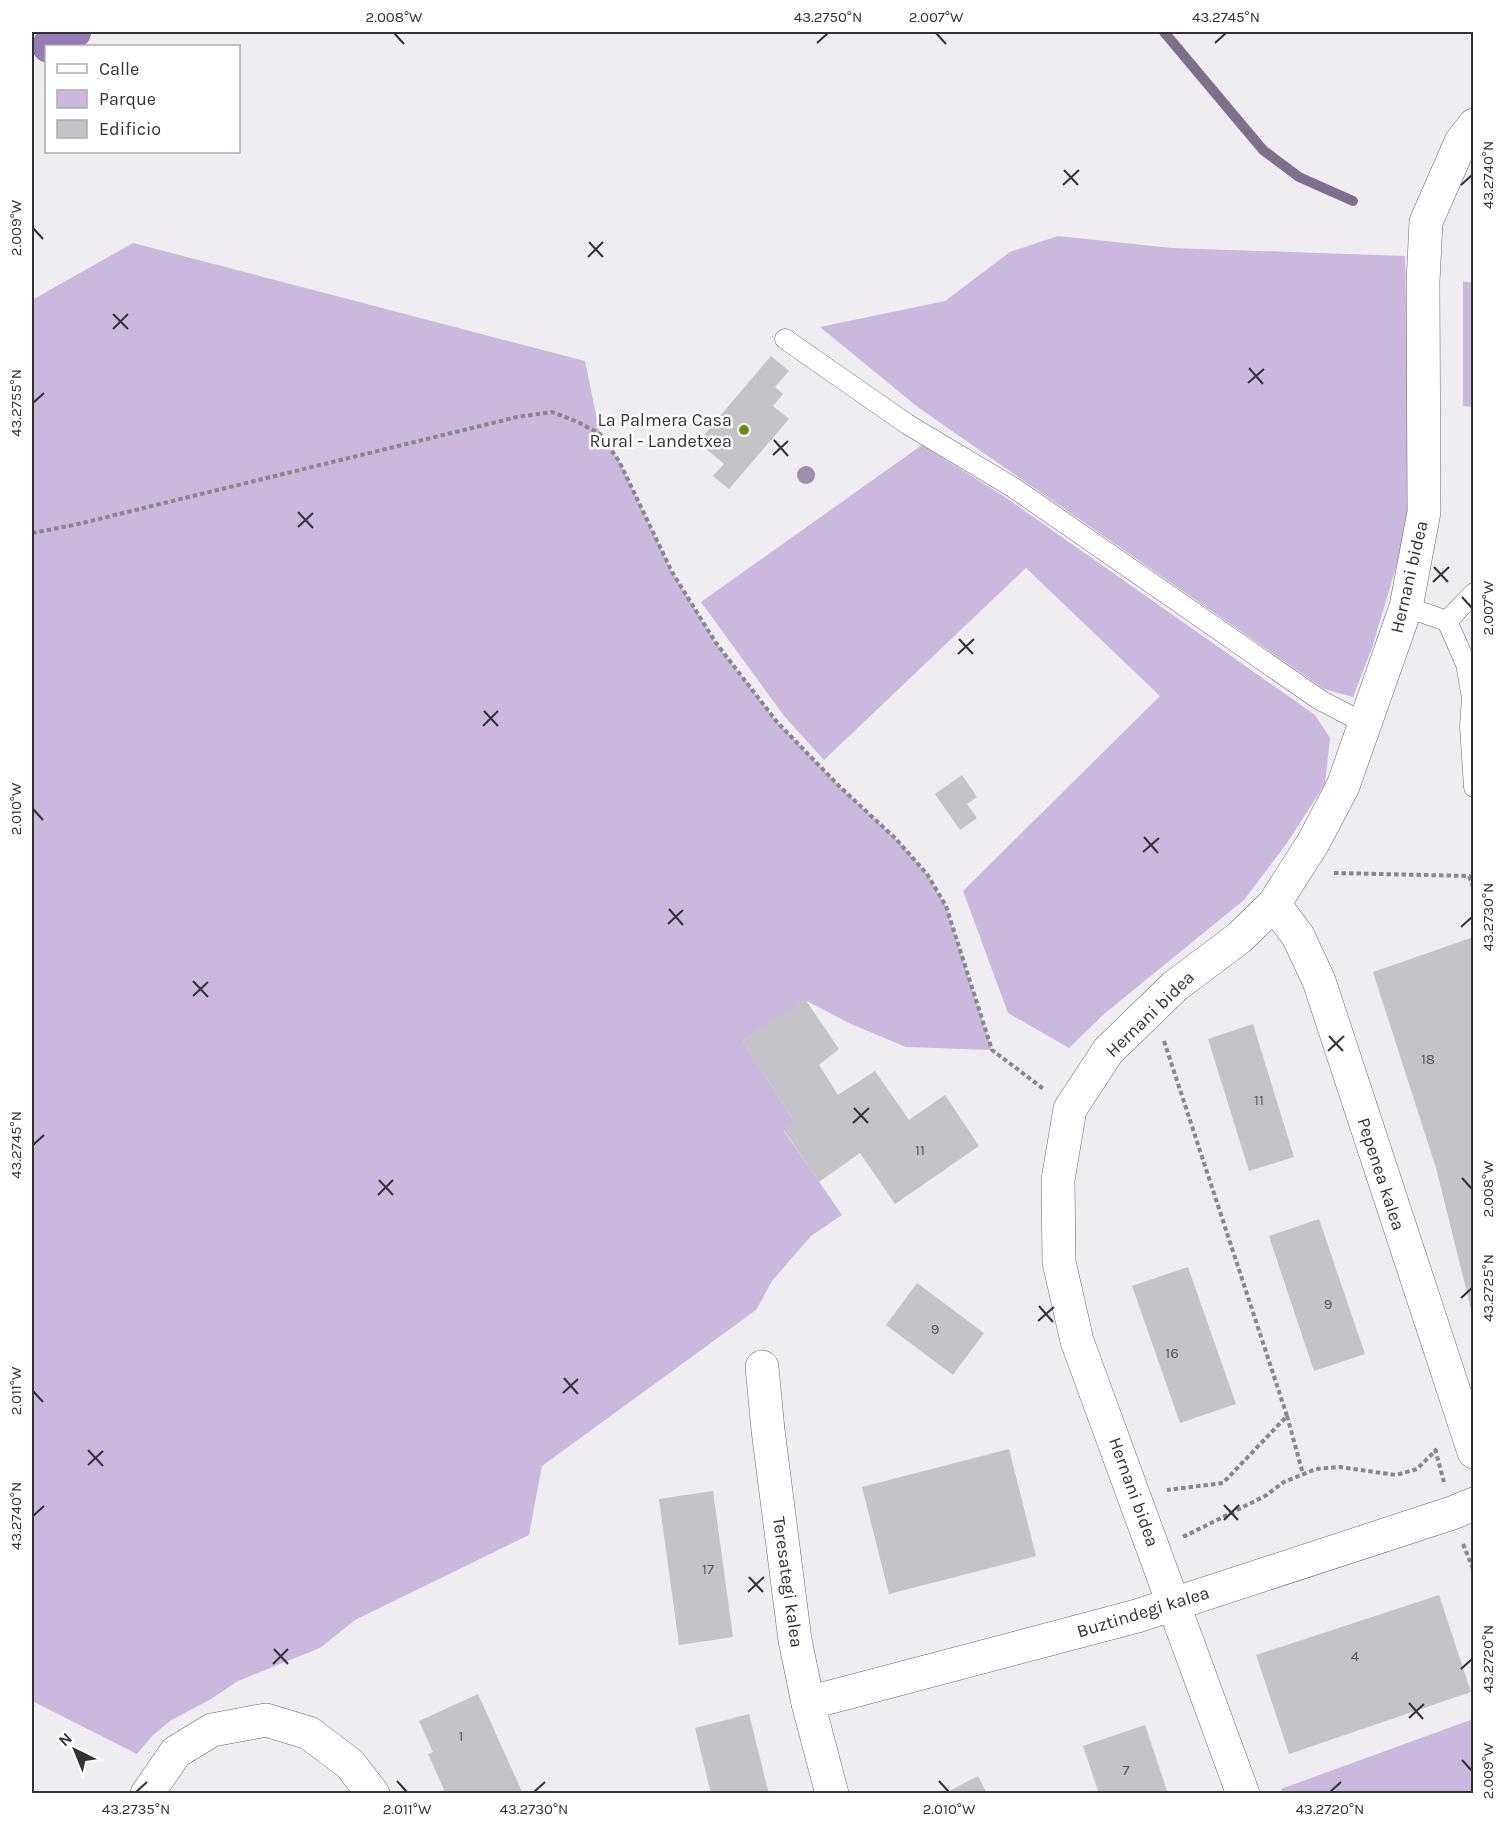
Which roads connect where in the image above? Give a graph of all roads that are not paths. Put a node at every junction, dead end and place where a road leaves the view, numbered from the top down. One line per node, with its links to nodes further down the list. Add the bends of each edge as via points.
1 (74, 32): 2 (highway)
2 (51, 45)
3 (45, 49): 4 (highway)
4 (32, 57)
5 (1473, 125): 8 (street, Hernani bidea, via 1461,142 1426,222 1424,512)
6 (785, 339): 10 (lane, via 907,424 1014,488 1320,700)
7 (1473, 593): 9 (lane)
8 (1406, 607): 9 (lane); 10 (street, Hernani bidea)
9 (1447, 621): 11 (lane, via 1466,664 1472,698)
10 (1365, 723): 12 (street, Hernani bidea, via 1343,786)
11 (1473, 787)
12 (1274, 904): 14 (street, Pepenea kalea, via 1298,936 1319,981); 16 (street, Hernani bidea, via 1239,938 1175,986 1108,1051 1070,1109 1058,1180 1059,1263 1077,1341)
13 (762, 1367): 17 (street, Teresategi kalea, via 780,1536)
14 (1471, 1444)
15 (1473, 1504): 16 (street, Buztindegi kalea)
16 (1175, 1604): 17 (street, Buztindegi kalea); 21 (street, Hernani bidea)
17 (808, 1702): 20 (street, Teresategi kalea)
18 (147, 1794): 19 (street, via 176,1752 203,1735 266,1720 309,1732 350,1764)
19 (373, 1794)
20 (832, 1794)
21 (1243, 1794)

